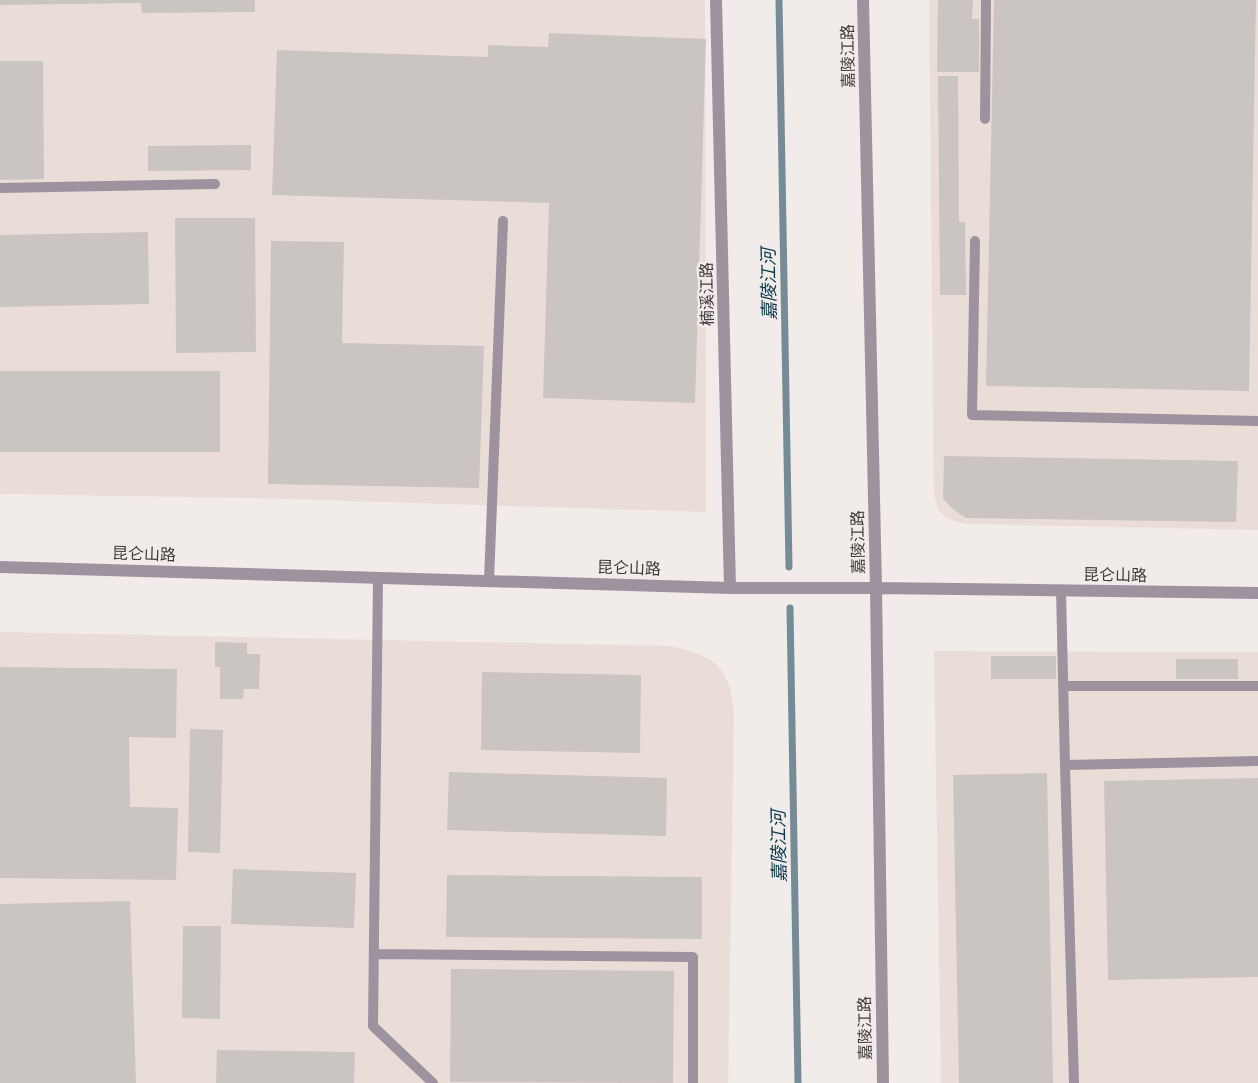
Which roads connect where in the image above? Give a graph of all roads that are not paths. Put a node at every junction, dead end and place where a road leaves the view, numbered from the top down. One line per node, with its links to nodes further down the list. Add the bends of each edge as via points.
1 (716, 0): 13 (street, 楠溪江路)
2 (863, 0): 14 (street, 嘉陵江路)
3 (986, 0): 4 (lane)
4 (985, 119)
5 (215, 183): 6 (lane)
6 (0, 188)
7 (503, 221): 12 (lane)
8 (975, 240): 9 (lane, via 972,415)
9 (1258, 421)
10 (0, 567): 11 (street, 昆仑山路)
11 (378, 578): 12 (street, 昆仑山路); 21 (lane)
12 (489, 581): 13 (street, 昆仑山路)
13 (730, 588): 14 (street, 昆仑山路)
14 (876, 588): 15 (street, 昆仑山路); 24 (street, 嘉陵江路)
15 (1062, 590): 16 (street, 昆仑山路); 17 (lane)
16 (1258, 593)
17 (1063, 686): 18 (lane); 20 (lane)
18 (1258, 686)
19 (1258, 761): 20 (lane)
20 (1065, 765): 25 (lane)
21 (374, 954): 22 (lane, via 373,1026); 23 (lane, via 693,957)
22 (433, 1083)
23 (693, 1083)
24 (883, 1083)
25 (1074, 1083)

